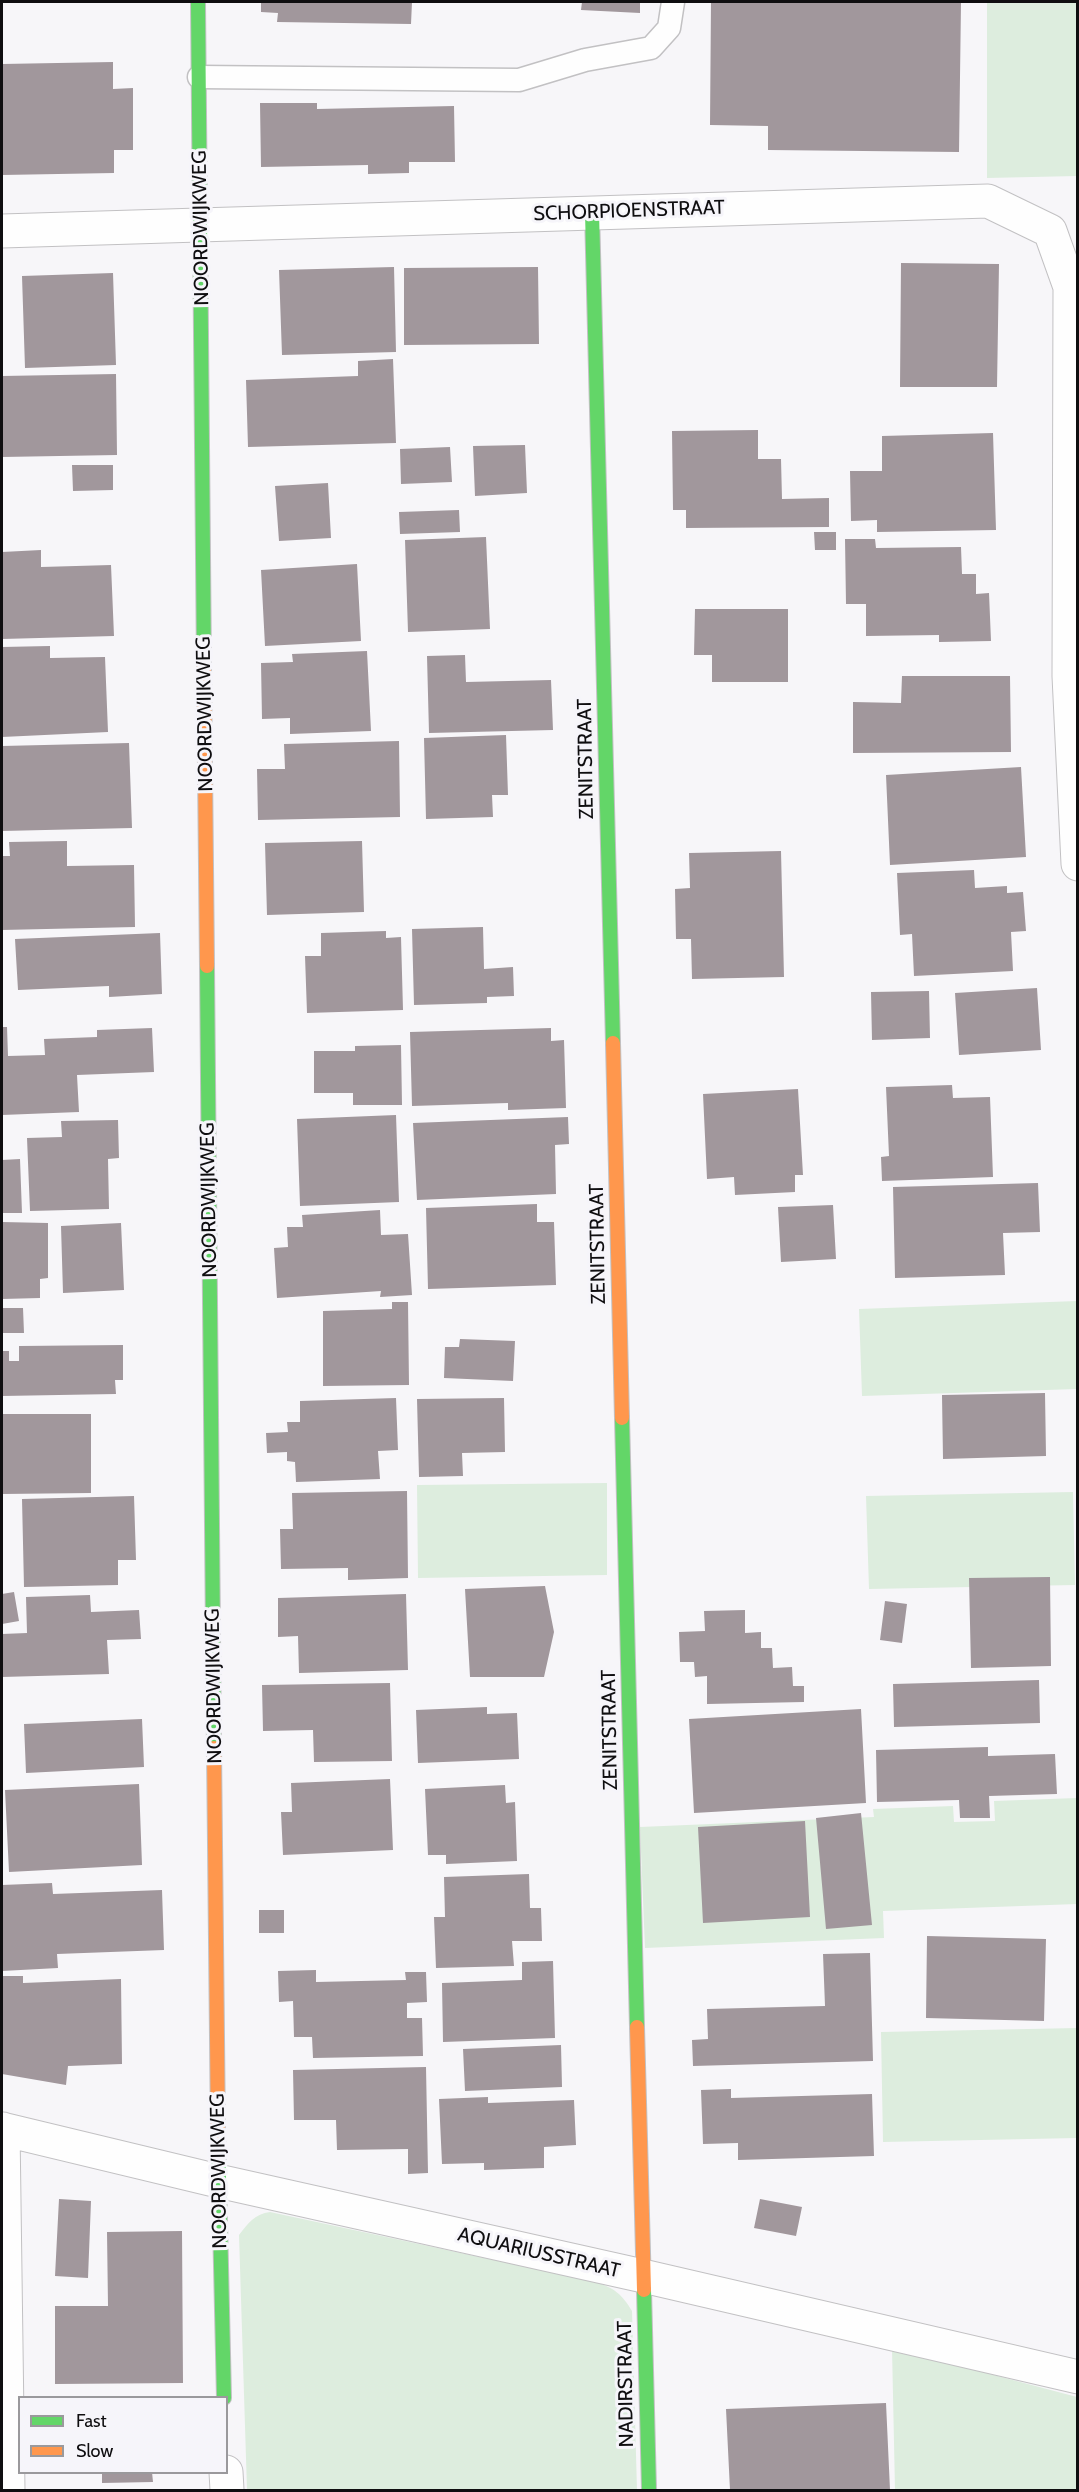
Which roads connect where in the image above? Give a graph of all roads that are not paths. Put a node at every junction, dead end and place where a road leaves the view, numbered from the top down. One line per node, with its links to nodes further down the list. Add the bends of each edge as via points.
1 (198, 2): 3 (street, NOORDWIJKWEG)
2 (674, 2): 3 (lane, via 669,28 651,48 585,60 519,80)
3 (199, 77): 5 (street, NOORDWIJKWEG)
4 (592, 212): 5 (street, SCHORPIOENSTRAAT); 7 (street, SCHORPIOENSTRAAT, via 988,201 1050,231 1070,287 1069,675); 10 (street, ZENITSTRAAT)
5 (201, 226): 6 (street, SCHORPIOENSTRAAT); 9 (street, NOORDWIJKWEG)
6 (2, 231)
7 (1077, 864)
8 (2, 2129): 9 (street, AQUARIUSSTRAAT); 14 (street)
9 (218, 2181): 10 (street, AQUARIUSSTRAAT); 12 (street, NOORDWIJKWEG)
10 (643, 2276): 11 (street, AQUARIUSSTRAAT); 16 (street, NADIRSTRAAT)
11 (1077, 2377)
12 (224, 2396)
13 (226, 2474): 15 (street)
14 (8, 2490)
15 (226, 2490)
16 (649, 2490)

